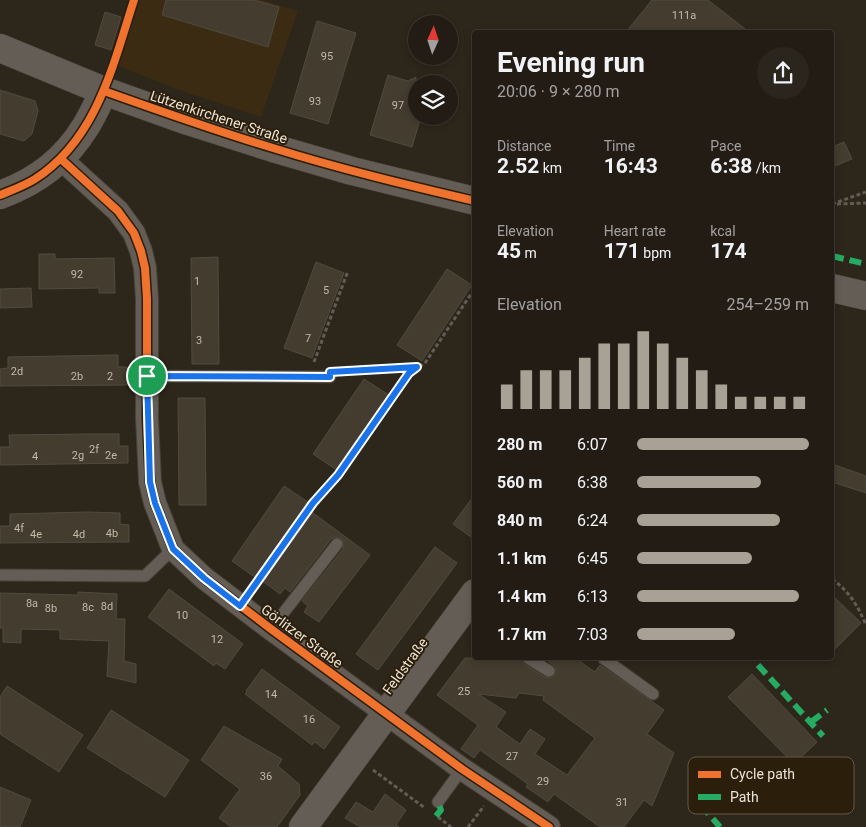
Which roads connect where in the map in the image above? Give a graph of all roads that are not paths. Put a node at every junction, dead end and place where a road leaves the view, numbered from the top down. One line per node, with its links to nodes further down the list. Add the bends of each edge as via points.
1 (0, 48): 2 (main road, Lützenkirchener Straße)
2 (104, 91): 3 (main road, via 87,125); 5 (main road, Lützenkirchener Straße, via 282,151)
3 (61, 159): 4 (main road, via 35,179); 8 (street, Görlitzer Straße, via 118,211 134,233 145,268 148,299)
4 (0, 195)
5 (472, 200)
6 (834, 288): 7 (main road)
7 (866, 296)
8 (147, 376): 9 (lane); 11 (street, Görlitzer Straße, via 150,482)
9 (330, 377)
10 (337, 544): 14 (lane)
11 (173, 549): 12 (lane, via 145,576); 14 (street, Görlitzer Straße, via 204,578)
12 (0, 575)
13 (472, 598): 19 (main road, Feldstraße)
14 (271, 629): 19 (street, Görlitzer Straße)
15 (531, 660): 17 (lane)
16 (607, 660): 18 (lane)
17 (549, 671)
18 (653, 694)
19 (386, 713): 20 (street, Görlitzer Straße); 22 (main road, Feldstraße)
20 (462, 769): 21 (lane); 23 (street, Görlitzer Straße)
21 (438, 802)
22 (304, 827)
23 (549, 827)

